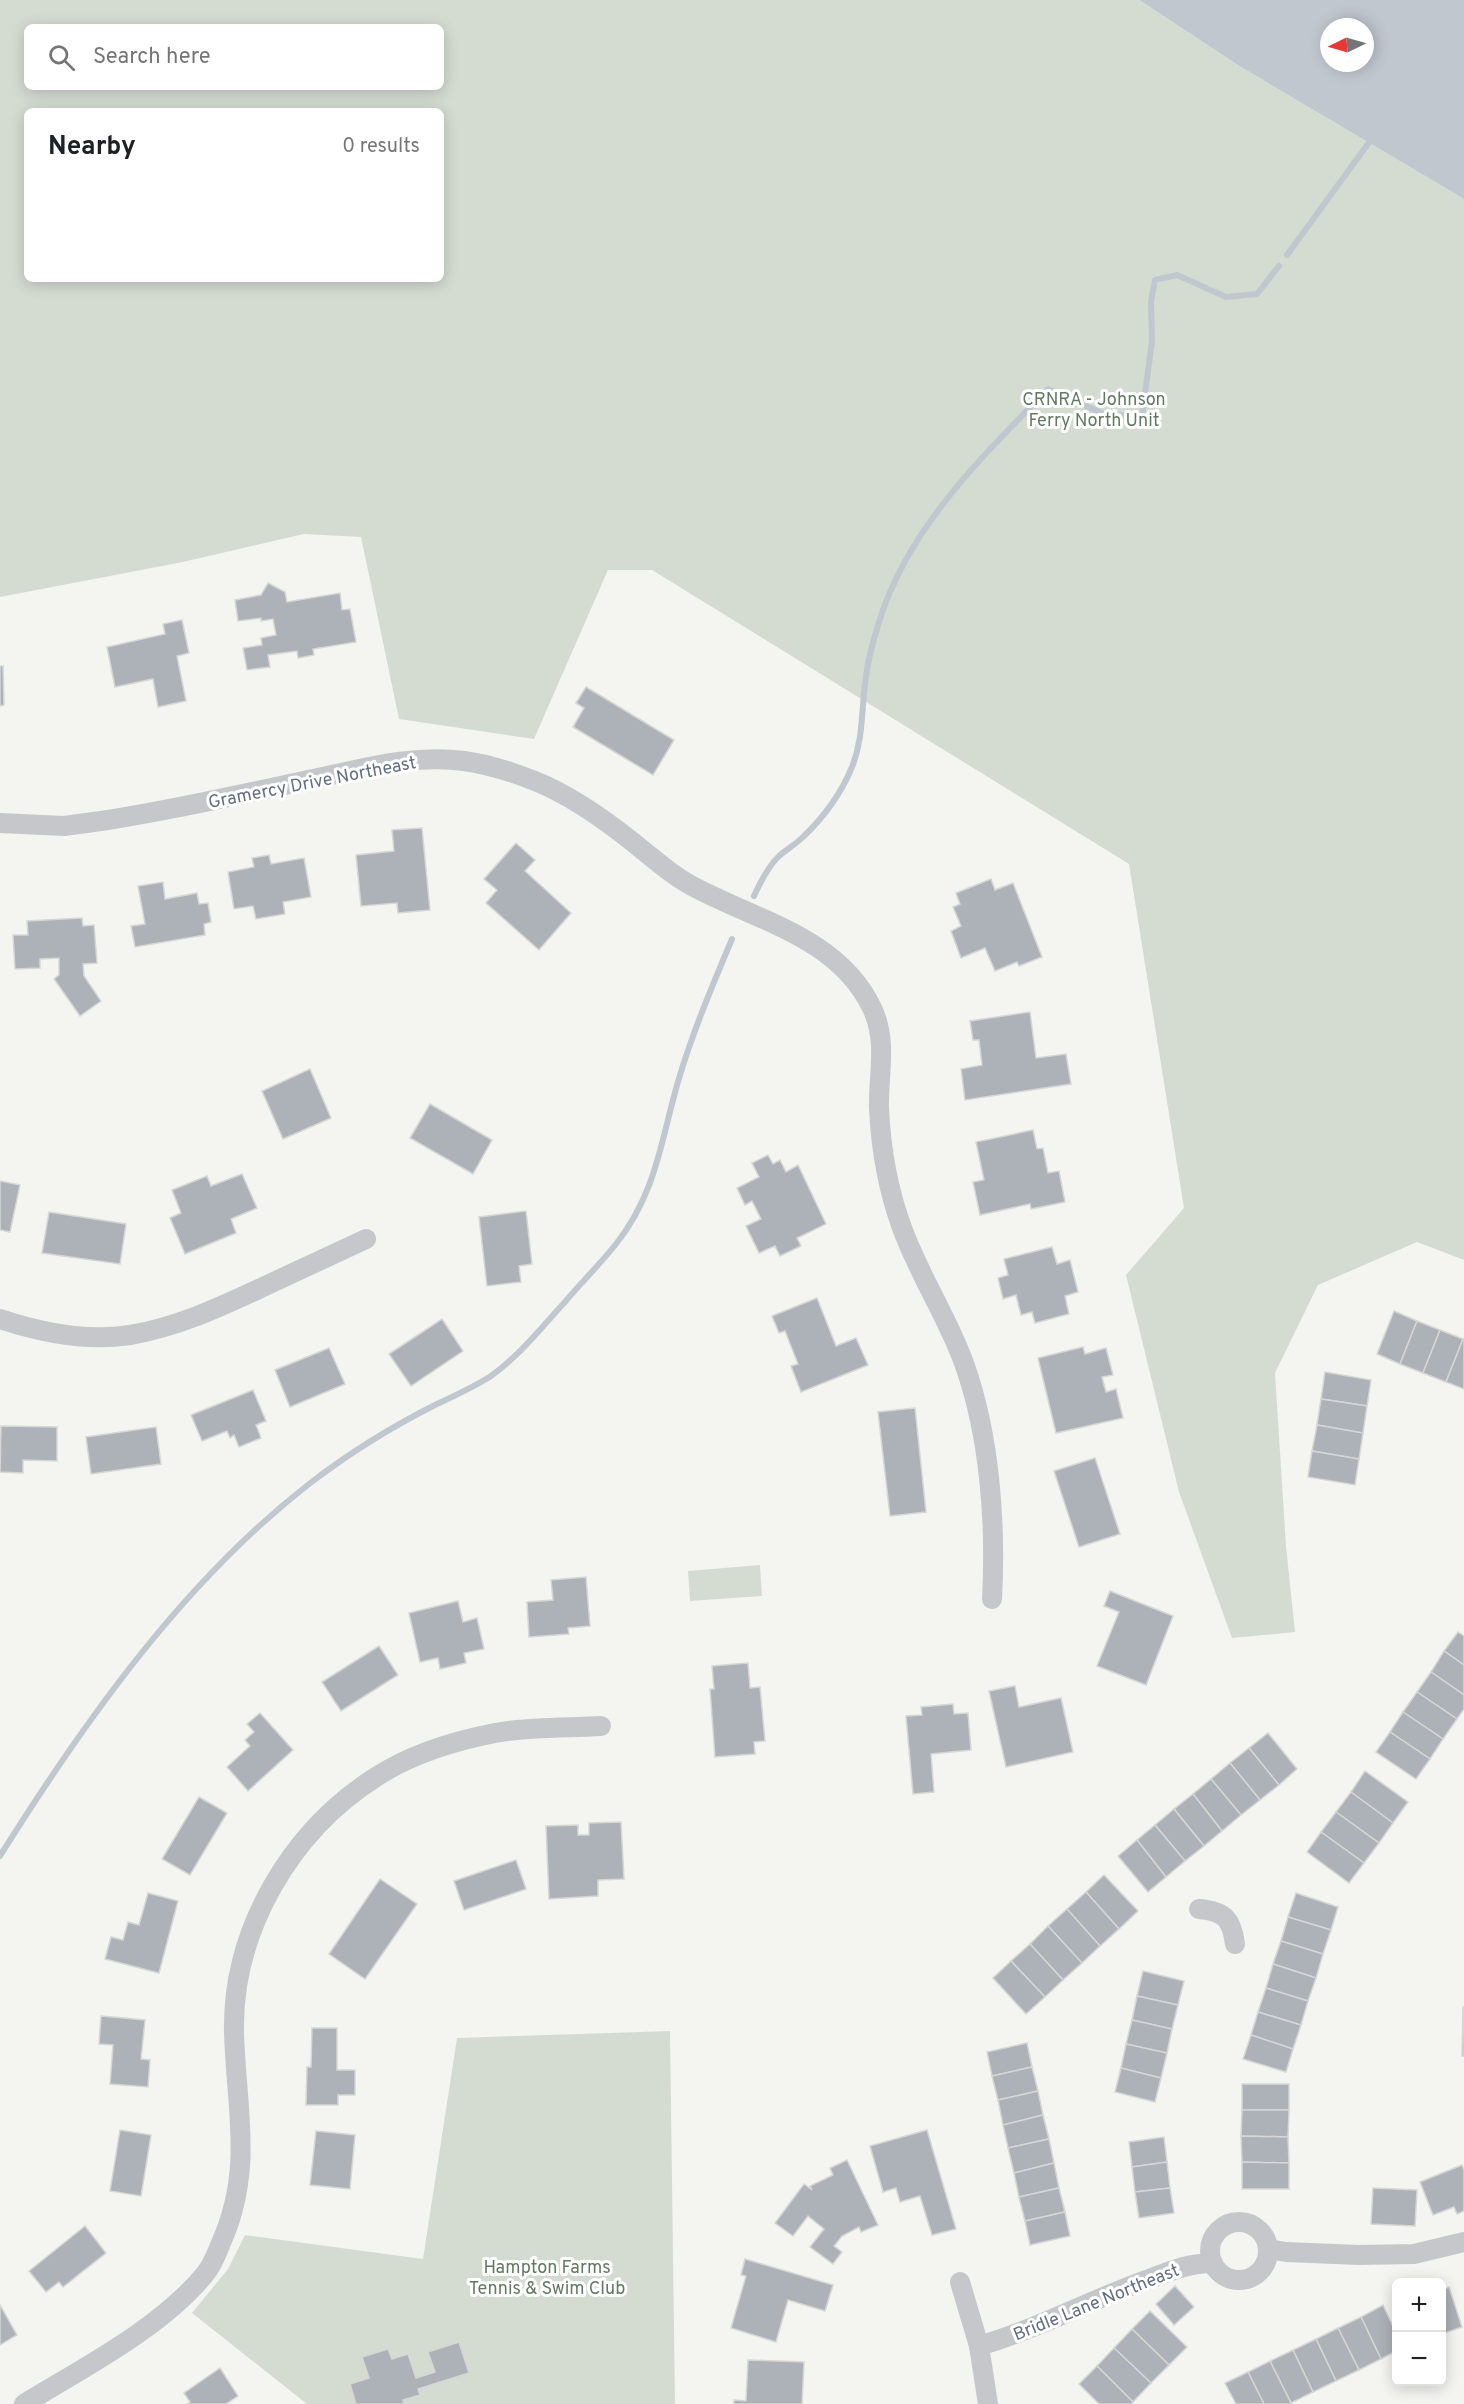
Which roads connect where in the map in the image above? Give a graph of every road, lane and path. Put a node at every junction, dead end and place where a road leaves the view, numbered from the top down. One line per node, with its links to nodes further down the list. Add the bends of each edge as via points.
1 (0, 823): 4 (street, Gramercy Drive Northeast, via 64,826 101,821 401,762 462,760 527,778 561,793 608,823 676,877 830,954 872,1008 883,1059 879,1109 892,1196 902,1228 964,1364 980,1415 990,1510)
2 (366, 1239): 3 (street, via 213,1310 158,1329 129,1335 78,1336)
3 (0, 1319)
4 (992, 1599)
5 (601, 1726): 13 (street, via 498,1732 425,1754 376,1776 305,1838 285,1865 256,1920 240,1977 234,2033 242,2167 231,2222 219,2248 206,2274 173,2306)
6 (1199, 1910): 7 (street, via 1217,1912 1227,1919 1233,1927)
7 (1235, 1944)
8 (1464, 2242): 9 (street, via 1414,2254)
9 (1268, 2249): 10 (street, via 1263,2268 1247,2279 1230,2279); 10 (street, via 1252,2225 1232,2223 1213,2239)
10 (1213, 2263): 12 (street, Bridle Lane Northeast, via 1192,2263)
11 (960, 2282): 12 (street)
12 (979, 2346): 14 (street)
13 (24, 2404)
14 (988, 2404)

